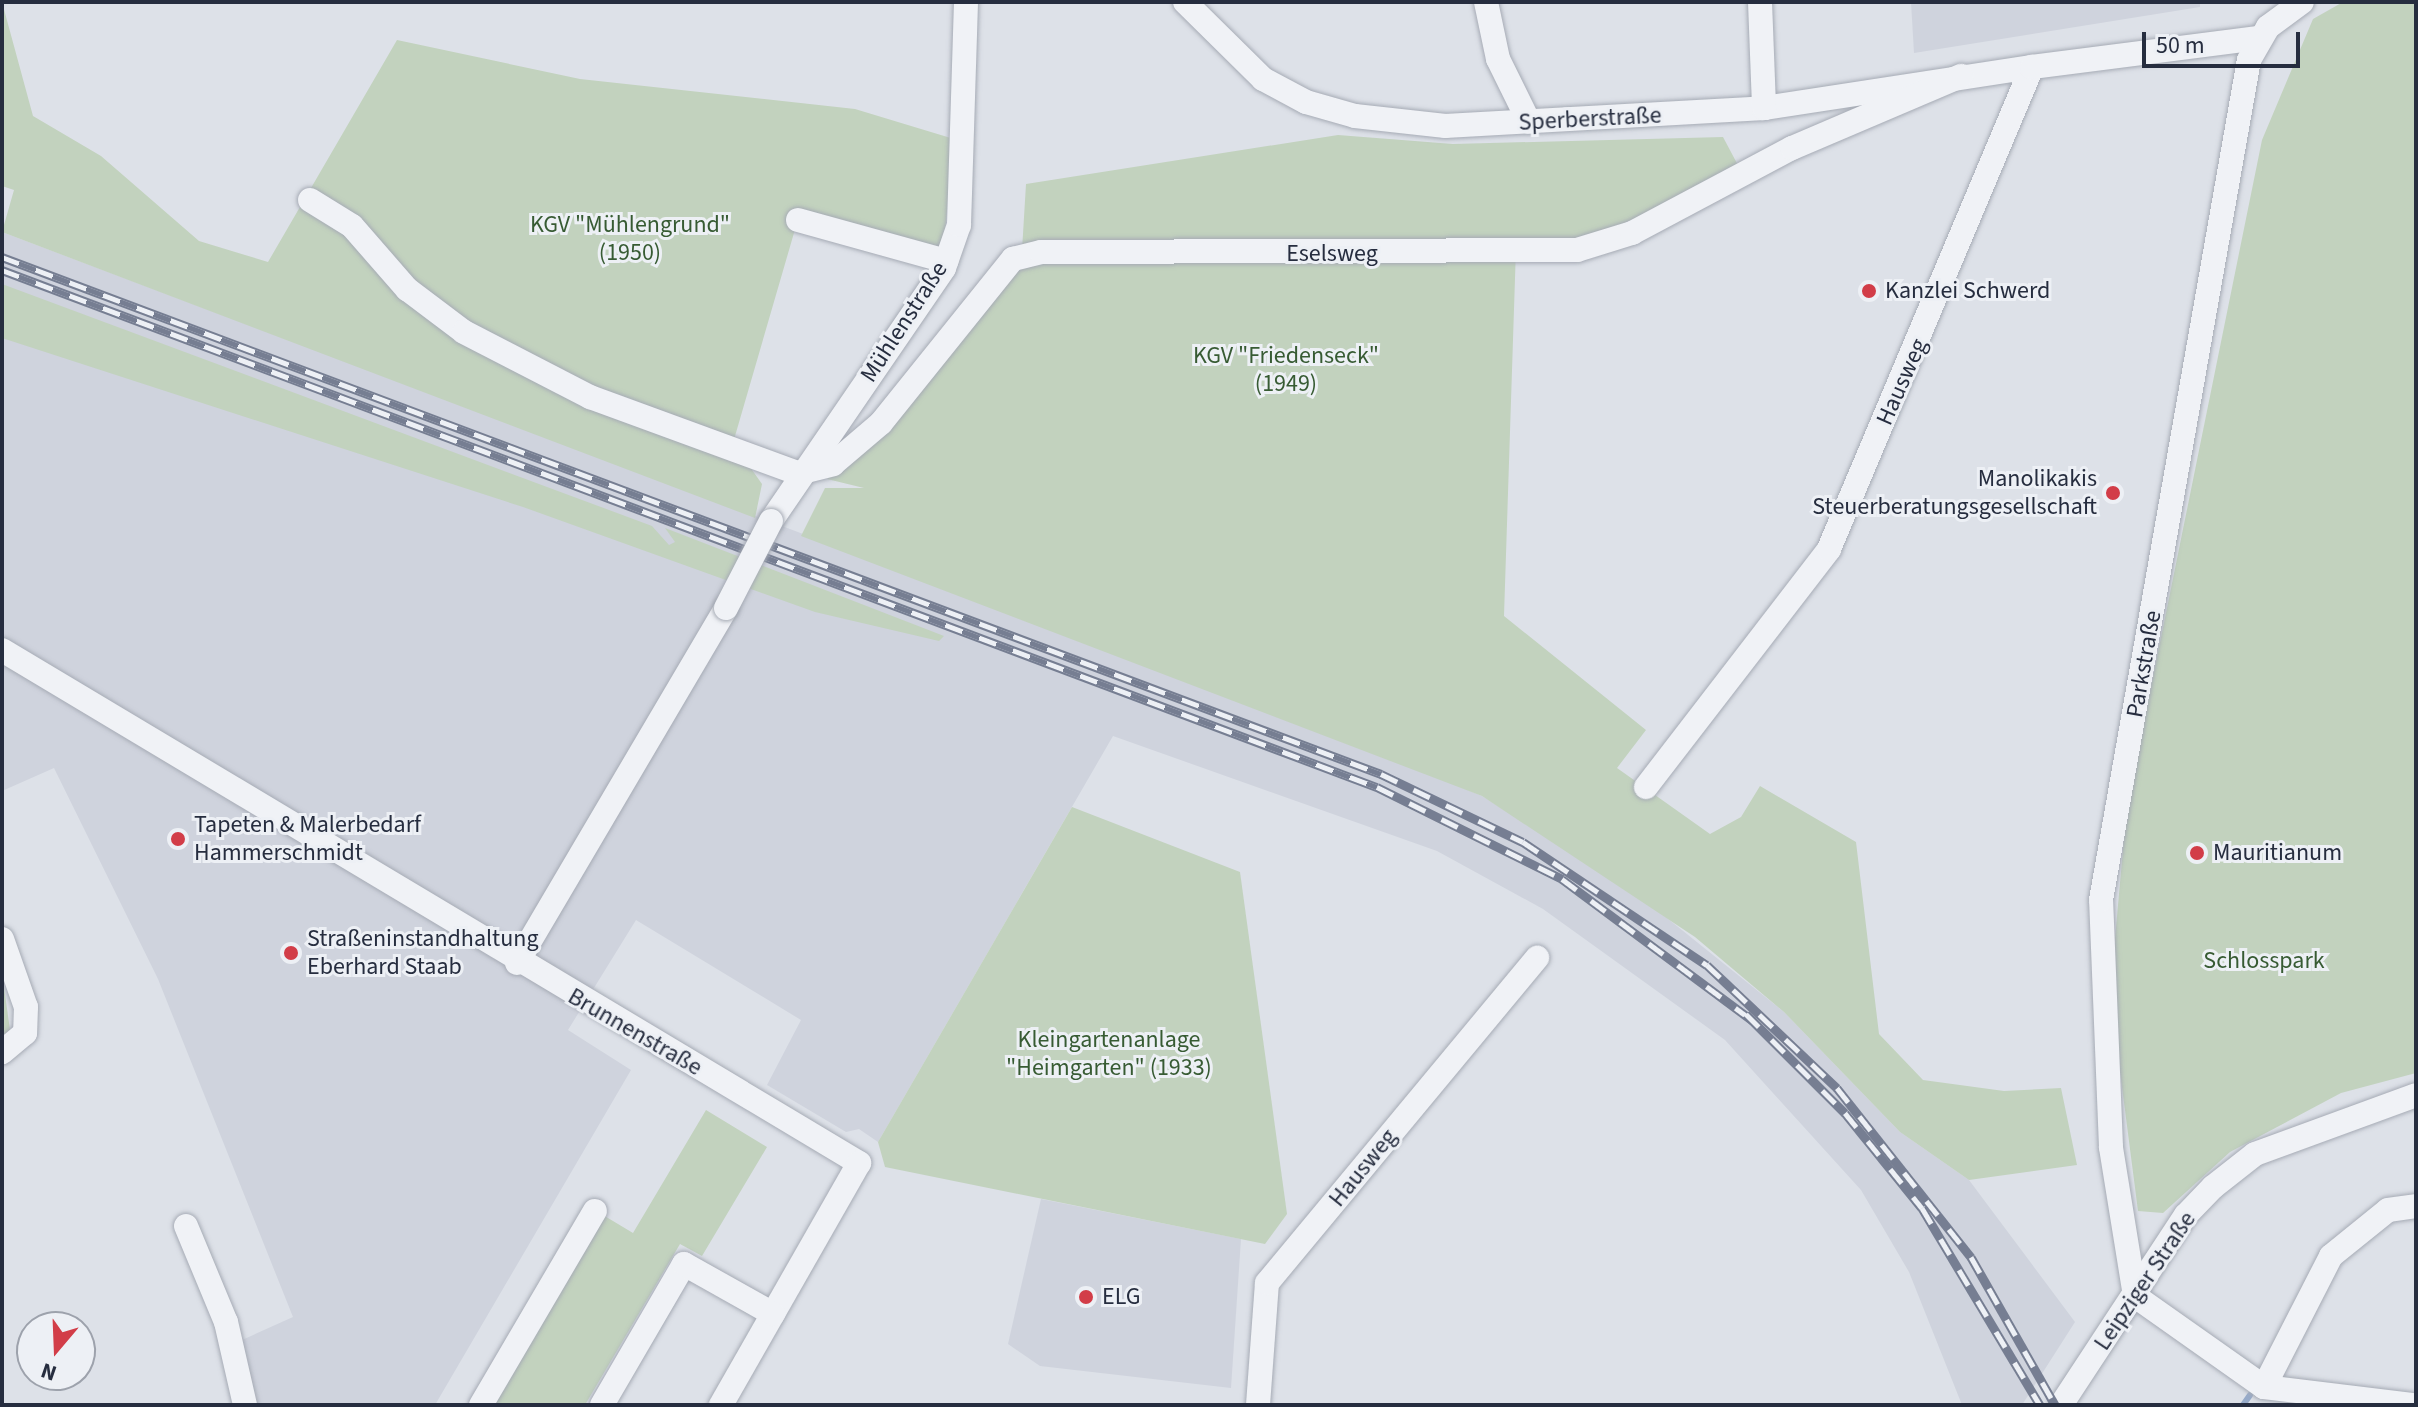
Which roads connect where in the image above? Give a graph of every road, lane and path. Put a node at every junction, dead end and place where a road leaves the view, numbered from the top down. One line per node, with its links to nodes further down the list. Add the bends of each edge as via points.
1 (966, 2): 13 (street, Mühlenstraße, via 959,225)
2 (1185, 2): 10 (street, Sperberstraße, via 1252,69 1306,102 1355,116 1445,126)
3 (1486, 2): 10 (street, via 1498,59)
4 (1760, 2): 9 (street)
5 (2302, 2): 6 (street)
6 (2258, 38): 7 (street); 25 (street, Parkstraße, via 2242,94 2101,900 2111,1147)
7 (2032, 67): 8 (street, Sperberstraße); 16 (street, Hausweg, via 1829,549)
8 (1961, 76): 9 (street, Sperberstraße); 14 (street, Eselsweg, via 1792,148 1607,244 1526,255 1041,252 1013,259 881,423 833,464)
9 (1764, 108): 10 (street, Sperberstraße)
10 (1529, 122)
11 (310, 200): 14 (street, via 352,226 407,289 464,332 590,397)
12 (798, 220): 13 (street)
13 (946, 261): 14 (street, Mühlenstraße)
14 (798, 473): 19 (street, Mühlenstraße, bridge, via 726,608)
15 (2, 650): 19 (street, Brunnenstraße)
16 (1646, 787)
17 (2, 939): 20 (street, via 26,1007 25,1033)
18 (1537, 958): 32 (street, Hausweg, via 1325,1233 1267,1283)
19 (517, 963): 26 (street, Brunnenstraße, via 859,1163)
20 (2, 1052)
21 (2416, 1095): 25 (street, Leipziger Straße, via 2255,1154 2186,1215)
22 (2416, 1206): 27 (street, via 2388,1210 2331,1256)
23 (595, 1211): 29 (street)
24 (186, 1226): 28 (street, via 226,1322)
25 (2135, 1296): 27 (street); 33 (street, Leipziger Straße)
26 (773, 1314): 30 (street, via 684,1264); 31 (street)
27 (2264, 1387): 34 (street)
28 (245, 1405)
29 (481, 1405)
30 (602, 1405)
31 (721, 1405)
32 (1258, 1405)
33 (2061, 1405)
34 (2412, 1405)

